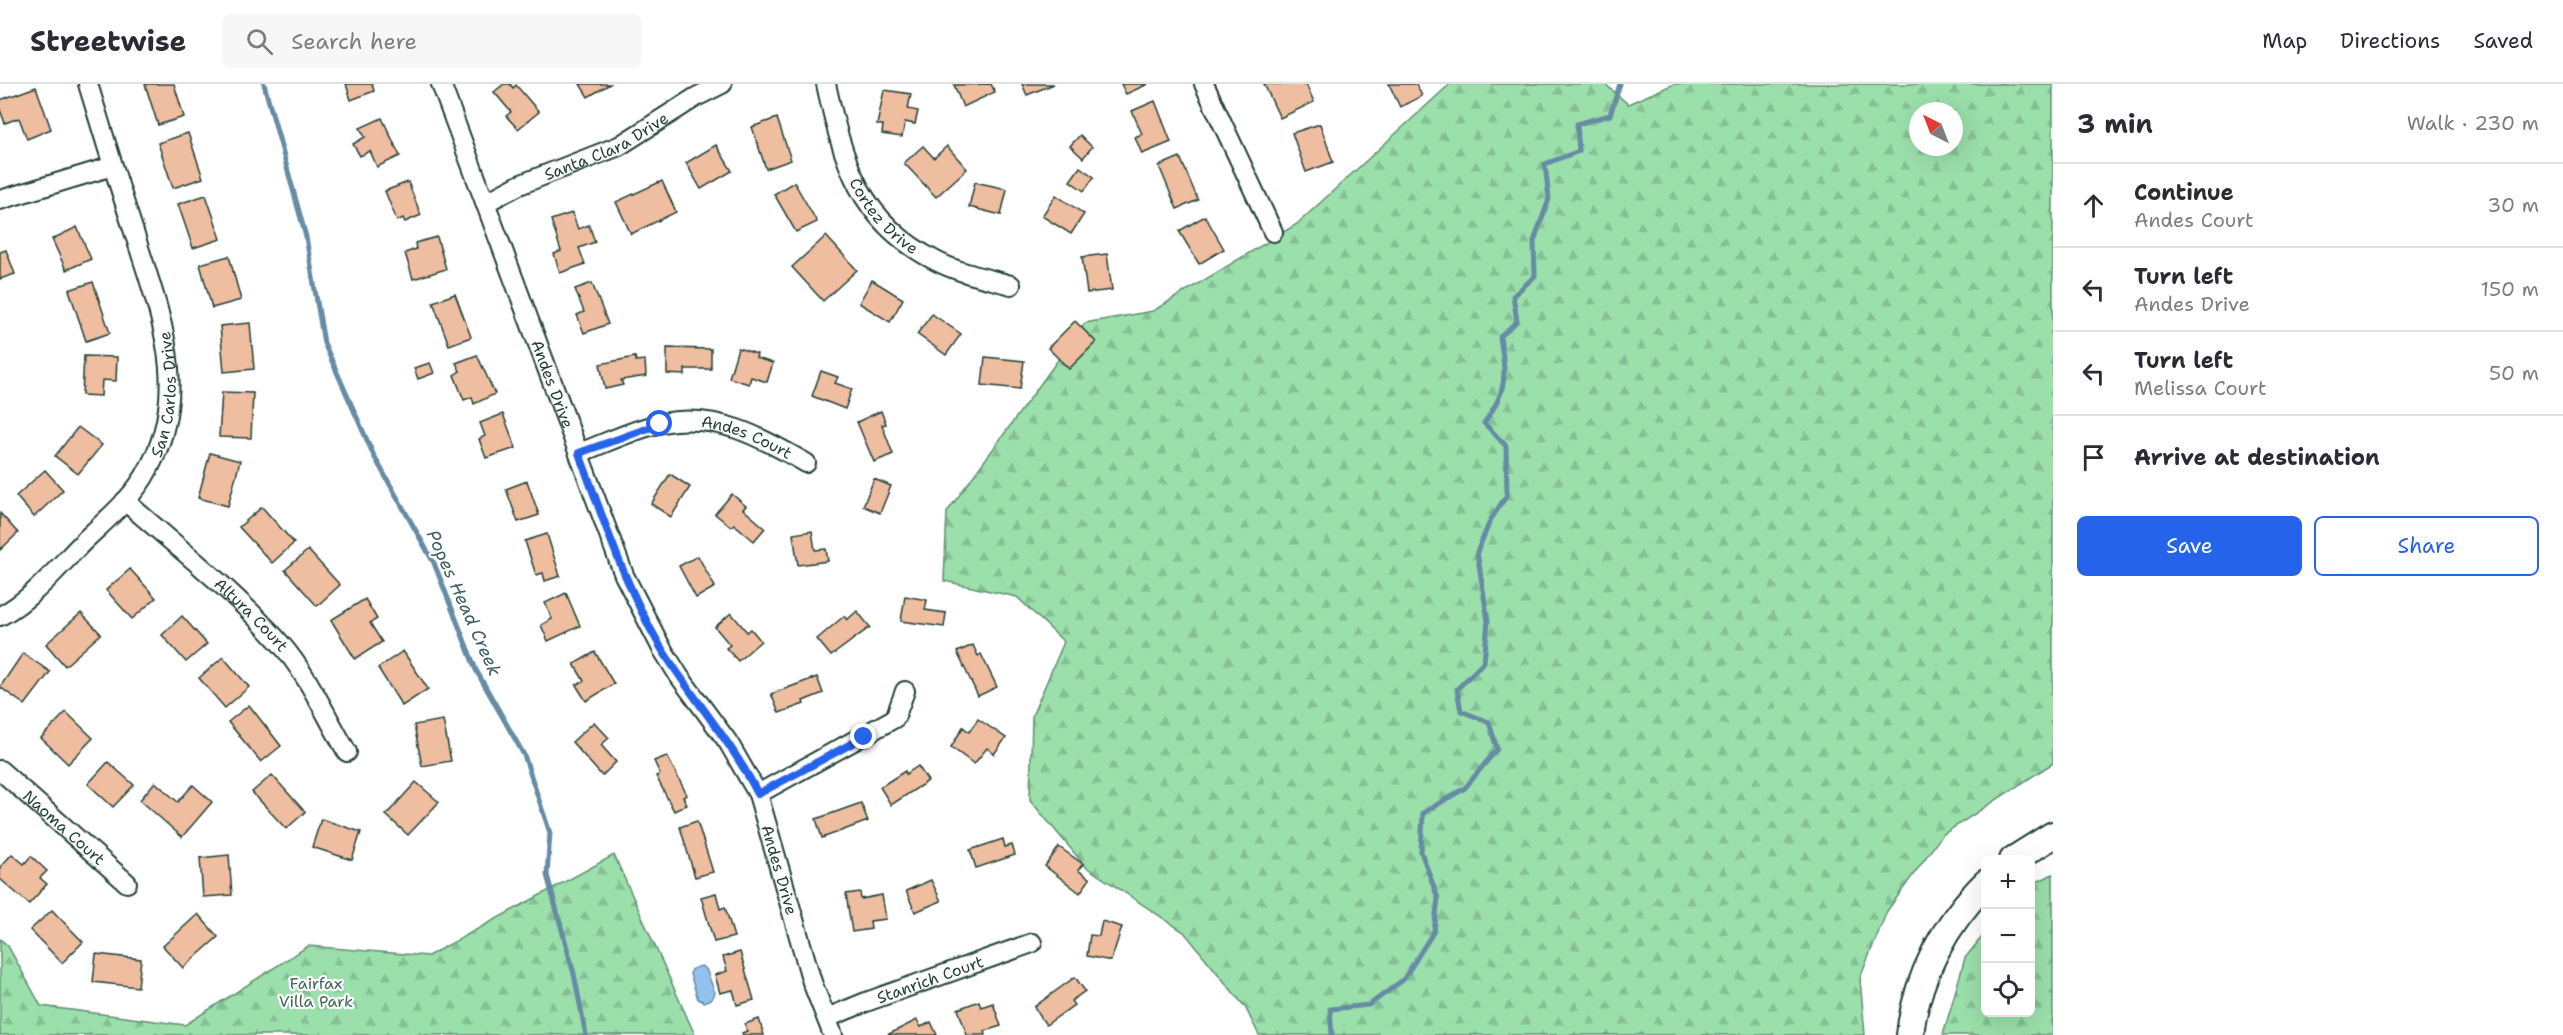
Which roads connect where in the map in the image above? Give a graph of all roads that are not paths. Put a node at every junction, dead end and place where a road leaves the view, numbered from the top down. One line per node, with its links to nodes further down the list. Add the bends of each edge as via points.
1 (88, 84): 6 (street, San Carlos Drive)
2 (441, 84): 8 (street, Andes Drive)
3 (722, 84): 8 (street, Santa Clara Drive, via 619,146 519,185)
4 (826, 84): 10 (street, Cortez Drive, via 842,154 875,213 935,261)
5 (1204, 84): 9 (street)
6 (113, 166): 7 (street); 13 (street, San Carlos Drive, via 163,325 171,381 164,431 143,478)
7 (0, 200)
8 (485, 203): 11 (street, Andes Drive)
9 (1273, 231)
10 (1011, 285)
11 (579, 453): 12 (street, Andes Court, via 660,424 707,421 745,430); 18 (street, Andes Drive, via 624,575 644,616)
12 (806, 464)
13 (125, 501): 14 (street, San Carlos Drive, via 34,590); 16 (street, Altura Court, via 281,644)
14 (0, 616)
15 (905, 691): 18 (street, via 894,718)
16 (347, 752)
17 (0, 770): 21 (street, Naoma Court)
18 (758, 794): 24 (street, Andes Drive, via 812,982)
19 (2053, 835): 20 (street)
20 (2021, 855)
21 (127, 883)
22 (1981, 888): 25 (street, via 1944,936 1929,966)
23 (1032, 943): 24 (street, Stanrich Court, via 866,1002)
24 (830, 1026)
25 (1910, 1035)

